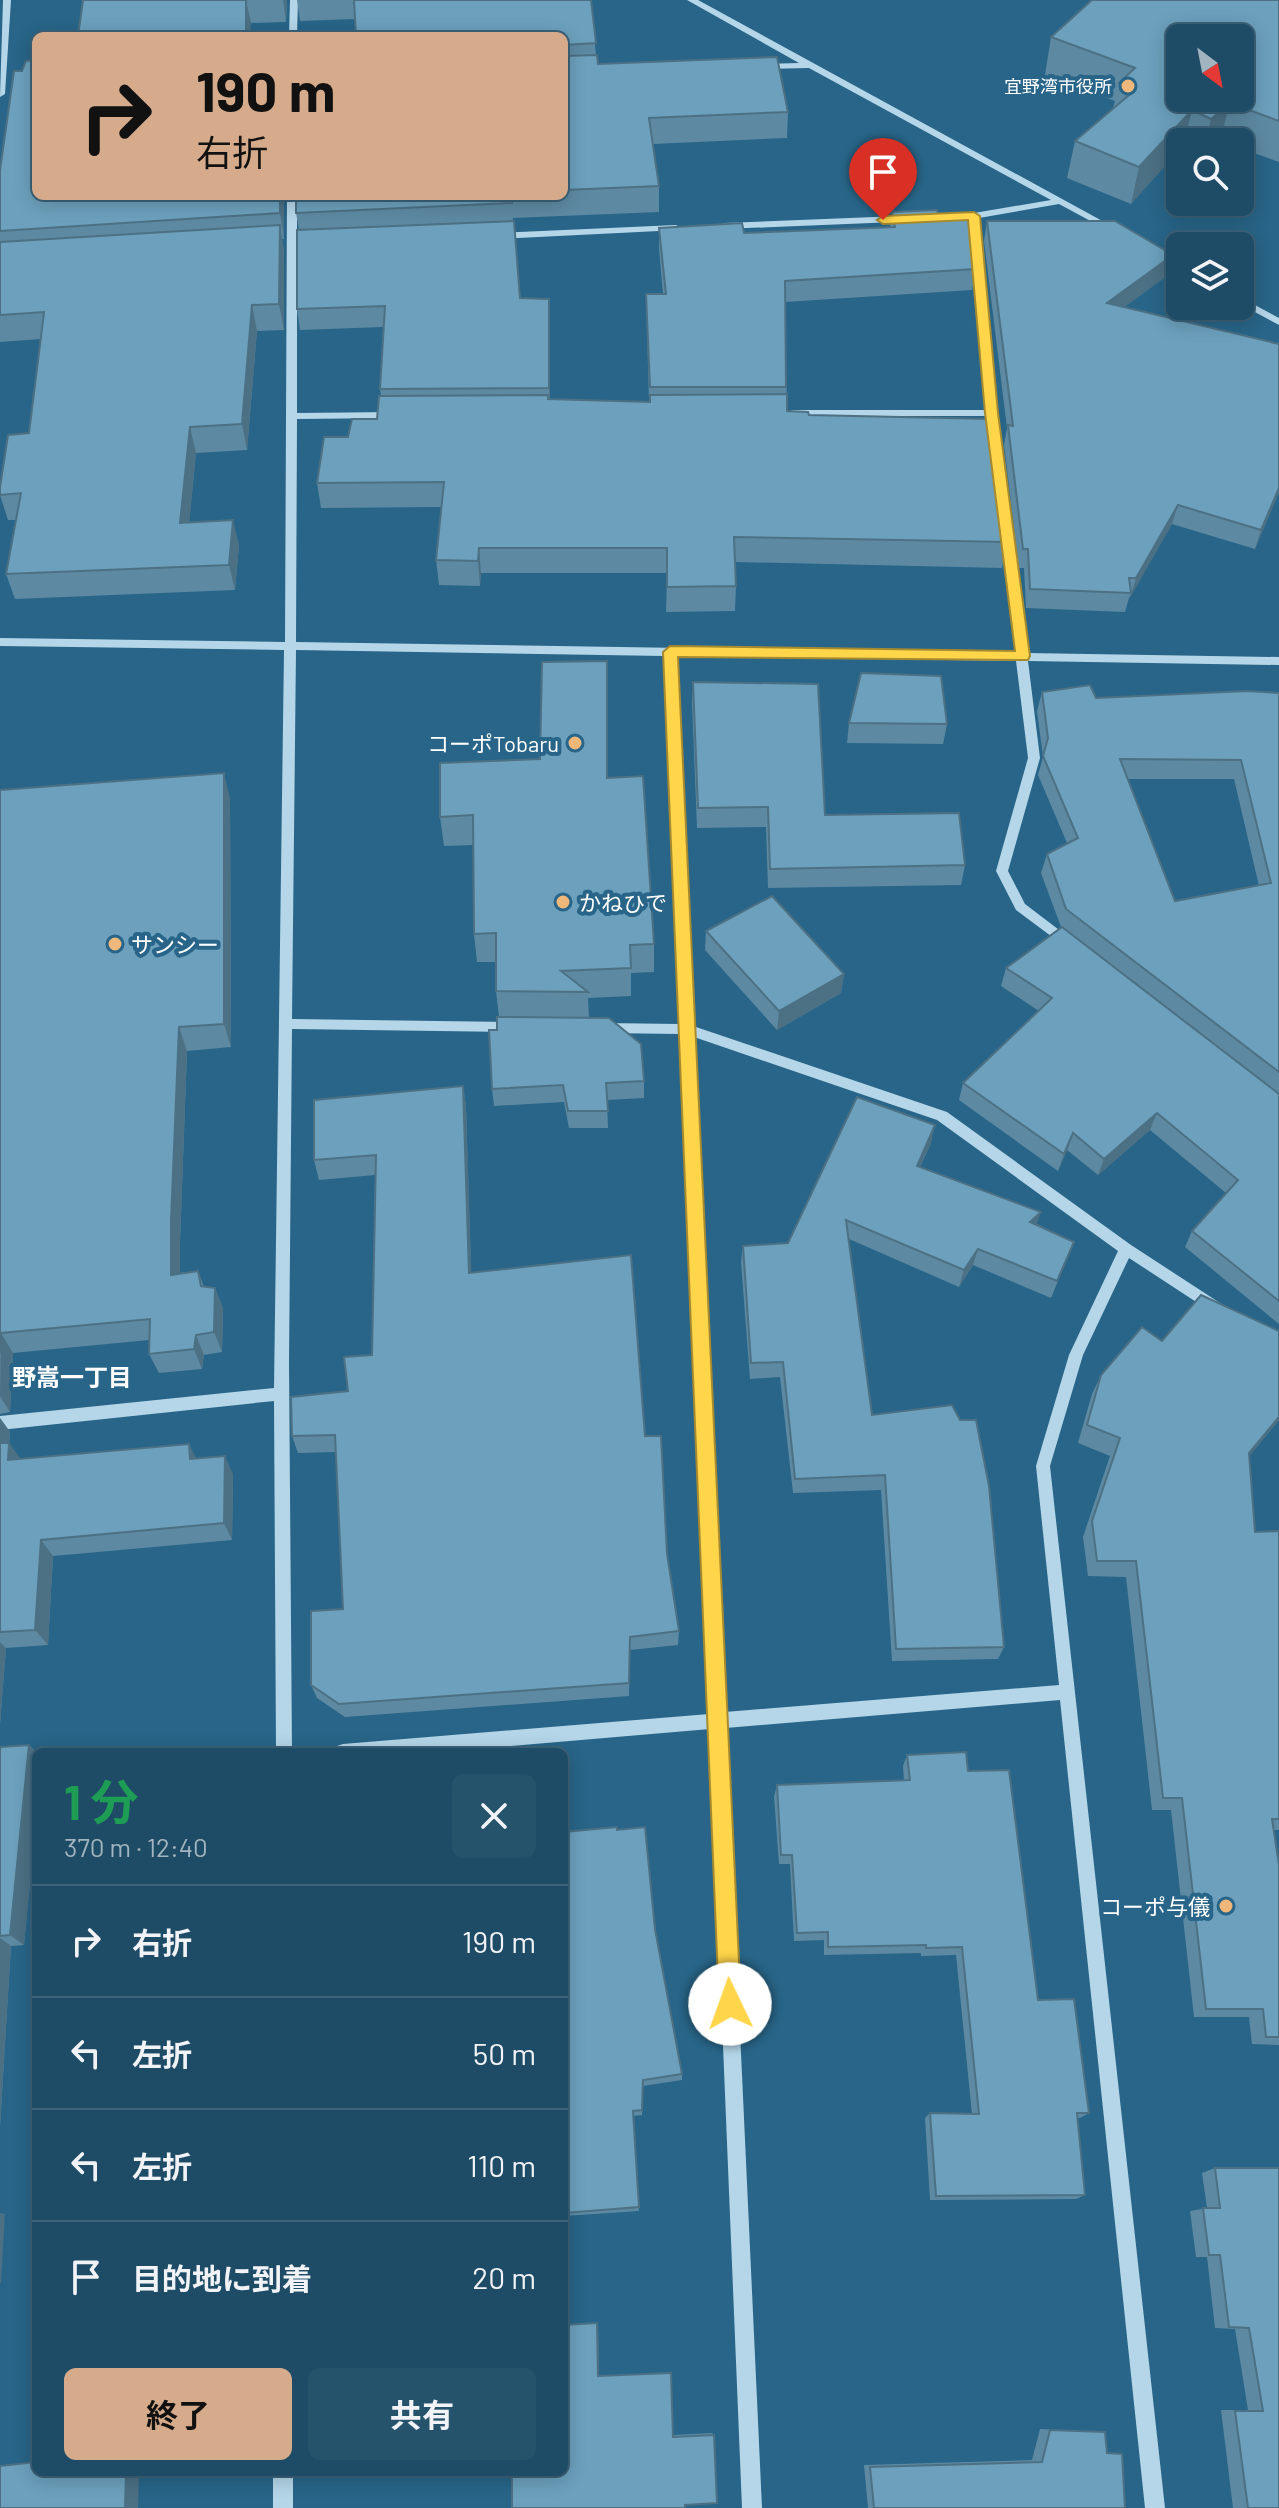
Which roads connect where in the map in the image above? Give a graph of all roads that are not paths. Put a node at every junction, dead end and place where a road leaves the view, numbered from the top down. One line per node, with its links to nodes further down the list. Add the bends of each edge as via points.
1 (7, 0): 7 (street)
2 (294, 0): 4 (street)
3 (691, 0): 5 (street)
4 (293, 32)
5 (809, 65): 6 (street); 9 (street)
6 (748, 68)
7 (0, 94)
8 (292, 200): 15 (street)
9 (1062, 201): 10 (street); 14 (street)
10 (974, 216): 11 (street); 23 (street)
11 (705, 227)
12 (689, 228): 13 (street)
13 (483, 237)
14 (1128, 237)
15 (293, 245): 16 (street); 18 (street); 25 (street)
16 (309, 245)
17 (1141, 245): 19 (street)
18 (277, 246)
19 (1166, 258)
20 (1254, 308): 21 (street)
21 (1279, 322)
22 (777, 413): 23 (street)
23 (992, 413): 29 (street)
24 (401, 415): 25 (street)
25 (290, 416): 27 (street)
26 (0, 642): 27 (street)
27 (292, 647): 28 (street); 32 (street)
28 (670, 652): 29 (street); 35 (street)
29 (1023, 656): 30 (street); 31 (street, via 1034,758 1002,871 1020,907)
30 (1279, 661)
31 (1080, 953)
32 (285, 1024): 33 (street); 38 (street)
33 (532, 1027)
34 (594, 1028): 35 (street)
35 (687, 1029): 36 (street, via 942,1116); 41 (street)
36 (1126, 1249): 37 (street); 40 (street, via 1076,1355 1043,1466)
37 (1228, 1315)
38 (280, 1394): 39 (street); 42 (street)
39 (0, 1423)
40 (1066, 1692): 41 (street); 47 (street)
41 (717, 1721): 43 (street); 46 (street)
42 (284, 1748)
43 (391, 1748)
44 (283, 2476): 45 (street)
45 (283, 2508)
46 (752, 2508)
47 (1155, 2508)

